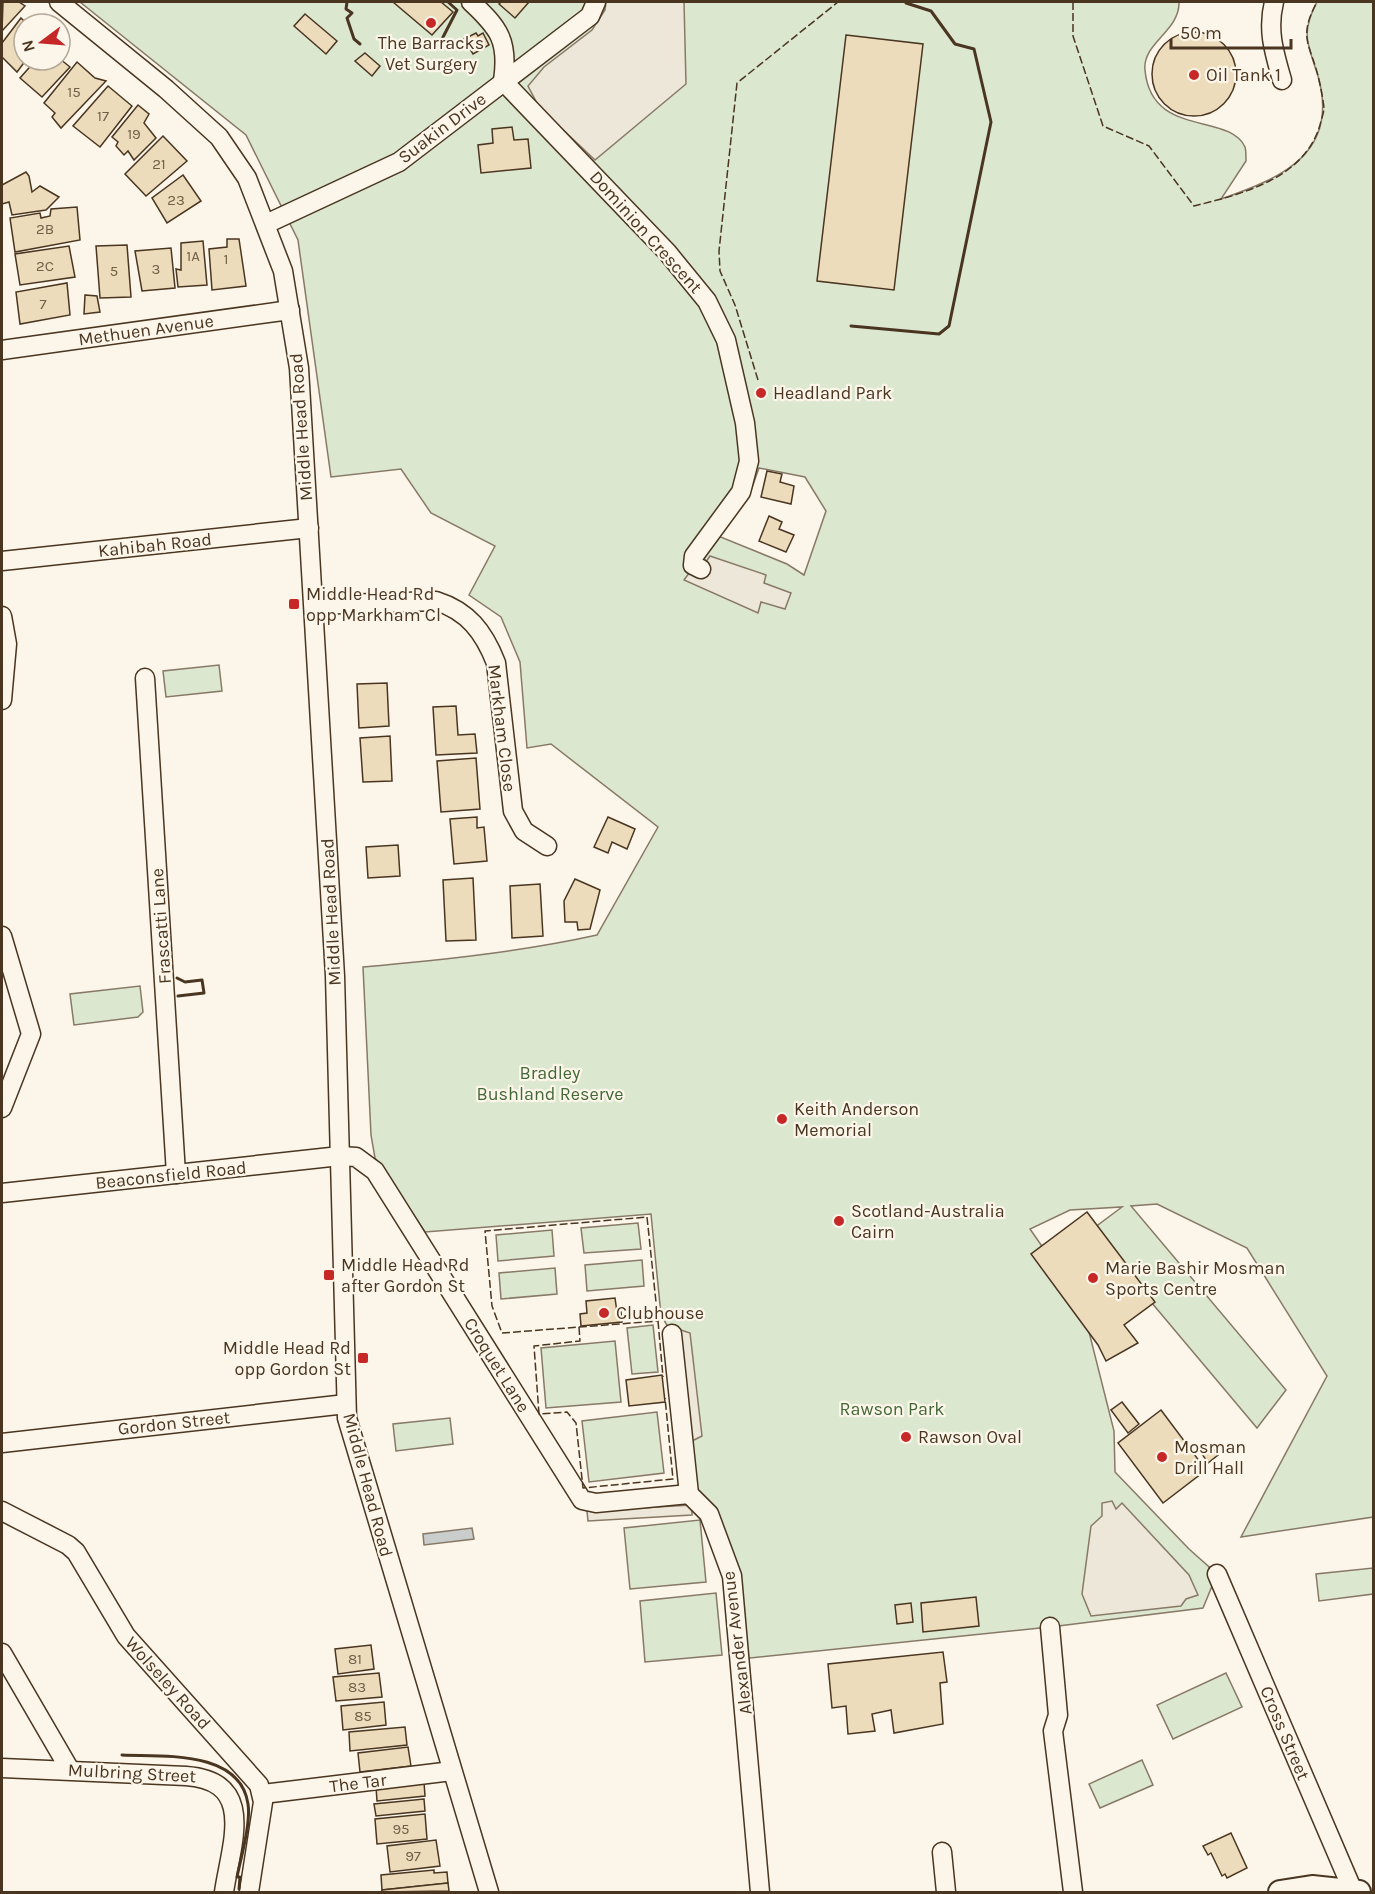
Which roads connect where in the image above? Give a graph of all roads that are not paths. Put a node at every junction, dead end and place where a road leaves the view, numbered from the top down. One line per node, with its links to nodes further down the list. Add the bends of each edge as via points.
1 (59, 2): 7 (street, Middle Head Road, via 166,89 219,138 247,178)
2 (471, 2): 6 (street, via 501,36 505,49)
3 (596, 2): 6 (street, Suakin Drive, via 590,16)
4 (1274, 2): 5 (street, via 1270,37)
5 (1282, 80)
6 (503, 81): 7 (street, Suakin Drive, via 399,162); 12 (street, Dominion Crescent, via 667,252 707,301 726,340 745,423 749,461 741,492 694,556 693,565)
7 (266, 224): 8 (street, Middle Head Road, via 283,272)
8 (290, 310): 9 (street, Methuen Avenue); 10 (street, Middle Head Road)
9 (2, 350)
10 (309, 528): 11 (street, Kahibah Road); 13 (street, Middle Head Road)
11 (2, 561)
12 (701, 569)
13 (314, 605): 17 (street, Markham Close, via 436,601 454,607 473,622 487,640 496,663 513,811 524,831); 20 (street, Middle Head Road, via 335,976)
14 (2, 616): 16 (street, via 7,644)
15 (145, 678): 21 (street, Frascatti Lane)
16 (2, 700)
17 (547, 846)
18 (2, 936): 19 (street, via 31,1034)
19 (2, 1108)
20 (340, 1156): 21 (street, Beaconsfield Road); 24 (street, Middle Head Road); 26 (street, Croquet Lane, via 356,1157 375,1171 582,1500 596,1503)
21 (176, 1174): 22 (street, Beaconsfield Road)
22 (2, 1193)
23 (672, 1334): 26 (street)
24 (346, 1404): 25 (street, Gordon Street); 33 (street, Middle Head Road, via 350,1434)
25 (2, 1443)
26 (689, 1494): 40 (street, Alexander Avenue, via 709,1514 732,1576)
27 (2, 1511): 34 (street, Wolseley Road, via 76,1552 126,1636 243,1766)
28 (1217, 1574): 36 (street, Cross Street)
29 (1050, 1627): 42 (street, via 1058,1715 1053,1731)
30 (2, 1653): 32 (street)
31 (2, 1768): 32 (street, Mulbring Street)
32 (70, 1770): 37 (street, Mulbring Street, via 206,1777 225,1789 235,1808)
33 (452, 1771): 34 (street, The Tar); 39 (street, Middle Head Road)
34 (263, 1794): 38 (street)
35 (942, 1852): 41 (street)
36 (1356, 1892): 43 (main road, via 1312,1887)
37 (224, 1893)
38 (249, 1893)
39 (489, 1893)
40 (760, 1893)
41 (946, 1893)
42 (1073, 1893)
43 (1280, 1893)

